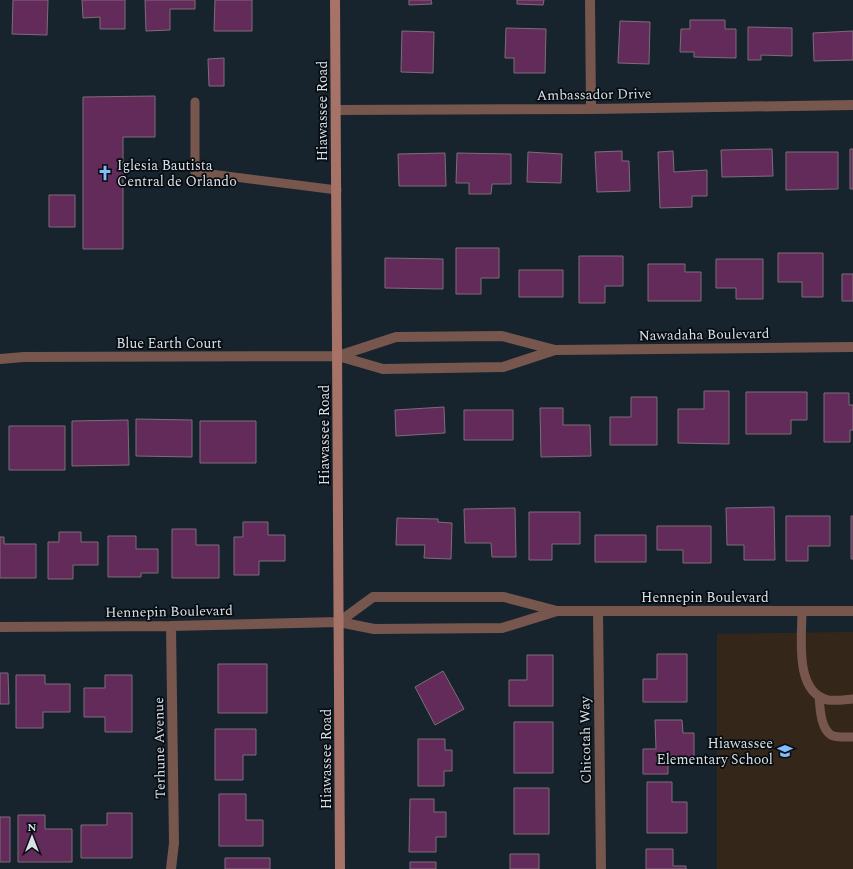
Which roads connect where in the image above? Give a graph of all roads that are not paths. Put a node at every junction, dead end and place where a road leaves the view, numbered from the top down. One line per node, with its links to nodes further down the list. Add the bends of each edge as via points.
1 (335, 0): 6 (main road, Hiawassee Road)
2 (590, 0): 5 (street)
3 (195, 102): 7 (lane, via 195,172)
4 (853, 105): 5 (street, Ambassador Drive)
5 (591, 109): 6 (street, Ambassador Drive)
6 (336, 110): 7 (main road, Hiawassee Road)
7 (337, 190): 10 (main road, Hiawassee Road)
8 (853, 347): 9 (street, Nawadaha Boulevard)
9 (555, 350): 10 (street, Nawadaha Boulevard, via 503,367 383,369); 10 (street, Nawadaha Boulevard, via 502,336 396,337)
10 (338, 356): 11 (street, Blue Earth Court); 16 (main road, Hiawassee Road)
11 (0, 359)
12 (557, 611): 13 (street, Hennepin Boulevard); 16 (street, Hennepin Boulevard, via 502,628 374,630); 16 (street, Hennepin Boulevard, via 504,598 373,598)
13 (598, 611): 14 (street, Hennepin Boulevard); 24 (street, Chicotah Way)
14 (802, 611): 15 (street, Hennepin Boulevard); 19 (lane, via 803,670 808,683)
15 (853, 611)
16 (339, 622): 17 (street, Hennepin Boulevard); 23 (main road, Hiawassee Road)
17 (171, 626): 18 (street, Hennepin Boulevard); 22 (street, Terhune Avenue, via 174,844)
18 (0, 627)
19 (819, 696): 20 (lane, via 828,700); 21 (lane, via 825,728 831,735)
20 (853, 699)
21 (853, 737)
22 (171, 869)
23 (340, 869)
24 (601, 869)

